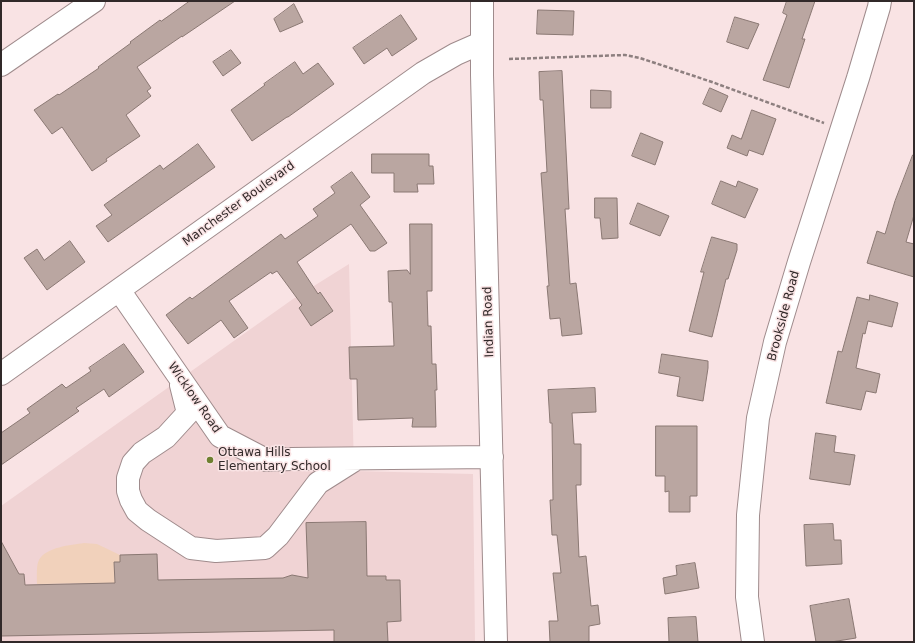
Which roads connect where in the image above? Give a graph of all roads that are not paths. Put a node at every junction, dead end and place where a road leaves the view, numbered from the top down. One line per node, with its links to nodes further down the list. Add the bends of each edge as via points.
1 (94, 1): 5 (street)
2 (482, 1): 4 (street, Indian Road)
3 (880, 1): 12 (street, Brookside Road, via 775,342 758,418 748,515 747,597)
4 (481, 43): 6 (street, Manchester Boulevard, via 423,73); 9 (street, Indian Road)
5 (1, 65)
6 (119, 290): 7 (street, Manchester Boulevard); 8 (street, Wicklow Road)
7 (1, 374)
8 (180, 378): 10 (street, Wicklow Road, via 220,436 266,460); 10 (street, via 188,413 166,437 142,453 133,463 128,478 128,491 137,511 191,548 216,551 265,548 278,536 318,483)
9 (492, 457): 10 (street, Wicklow Road); 11 (street, Indian Road)
10 (356, 459)
11 (496, 642)
12 (752, 642)

